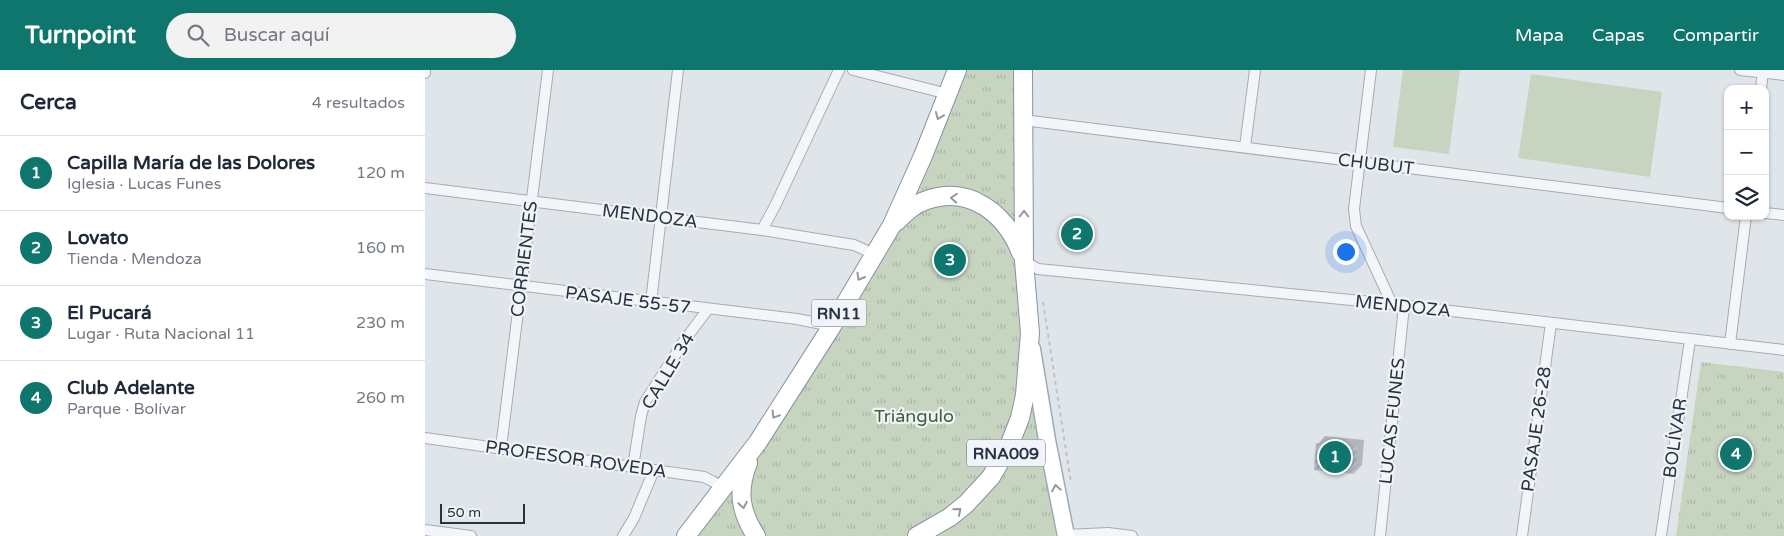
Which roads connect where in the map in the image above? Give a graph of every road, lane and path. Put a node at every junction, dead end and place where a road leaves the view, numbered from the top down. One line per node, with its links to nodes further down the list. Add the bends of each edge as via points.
1 (548, 70): 18 (street, CORRIENTES)
2 (678, 70): 22 (street)
3 (839, 70): 25 (street)
4 (853, 70): 13 (street)
5 (957, 70): 13 (highway, RN11)
6 (1023, 70): 14 (highway, RNA009)
7 (1255, 70): 15 (street)
8 (1371, 70): 16 (street)
9 (1740, 70): 10 (street)
10 (1763, 71): 11 (street); 12 (street)
11 (1784, 75)
12 (1761, 85)
13 (948, 94): 24 (highway, RN11, one-way to 24)
14 (1023, 120): 15 (street, CHUBUT); 27 (highway, RNA009, one-way to 14)
15 (1245, 148): 16 (street, CHUBUT)
16 (1360, 162): 19 (street, CHUBUT); 32 (street, via 1354,209 1356,226)
17 (425, 188): 18 (street, MENDOZA)
18 (531, 201): 22 (street, MENDOZA); 29 (street, CORRIENTES)
19 (1724, 208)
20 (1769, 213): 21 (street)
21 (1784, 215)
22 (661, 217): 25 (street, MENDOZA); 31 (street)
23 (1745, 220): 39 (street)
24 (892, 225): 26 (highway, RN11); 27 (highway, RNA009, one-way to 24, via 1005,223 984,204 968,199 949,196 928,200 911,208)
25 (762, 230): 26 (street, MENDOZA, via 854,246)
26 (873, 254): 36 (highway, RN11, one-way to 36)
27 (1024, 260): 32 (street, MENDOZA, via 1038,269); 37 (highway, RNA009)
28 (425, 274): 29 (street, PASAJE 55-57)
29 (521, 287): 31 (street, PASAJE 55-57); 43 (street, CORRIENTES)
30 (1042, 299): 46 (path)
31 (651, 302): 34 (street, PASAJE 55-57)
32 (1392, 304): 33 (street, MENDOZA)
33 (1404, 306): 35 (street, MENDOZA); 56 (street, LUCAS FUNES)
34 (708, 309): 36 (street, PASAJE 55-57); 44 (street, CALLE 34, via 645,402)
35 (1551, 323): 38 (street, MENDOZA); 57 (street, PASAJE 26-28)
36 (831, 326): 42 (highway, RN11, one-way to 42)
37 (1030, 333): 49 (main road, RNA009, one-way to 37); 54 (highway, RNA009, one-way to 37, via 966,504 1002,462 1020,418 1025,395)
38 (1689, 340): 39 (street, MENDOZA); 58 (street, BOLÍVAR)
39 (1730, 344): 40 (street, MENDOZA)
40 (1784, 350)
41 (425, 438): 43 (street, PROFESOR ROVEDA)
42 (758, 442): 47 (highway, RN11); 53 (highway, one-way to 53, via 742,478 741,492 742,508)
43 (501, 448): 44 (street, PROFESOR ROVEDA)
44 (633, 467): 45 (street, PROFESOR ROVEDA)
45 (654, 470): 47 (street, PROFESOR ROVEDA, via 704,477); 51 (street)
46 (1071, 484)
47 (724, 488): 52 (highway, RN11)
48 (425, 530): 50 (street)
49 (1066, 535): 55 (street, via 1108,533)
50 (471, 536)
51 (623, 536)
52 (686, 536)
53 (756, 536)
54 (917, 536)
55 (1132, 536)
56 (1379, 536)
57 (1522, 536)
58 (1661, 536)

